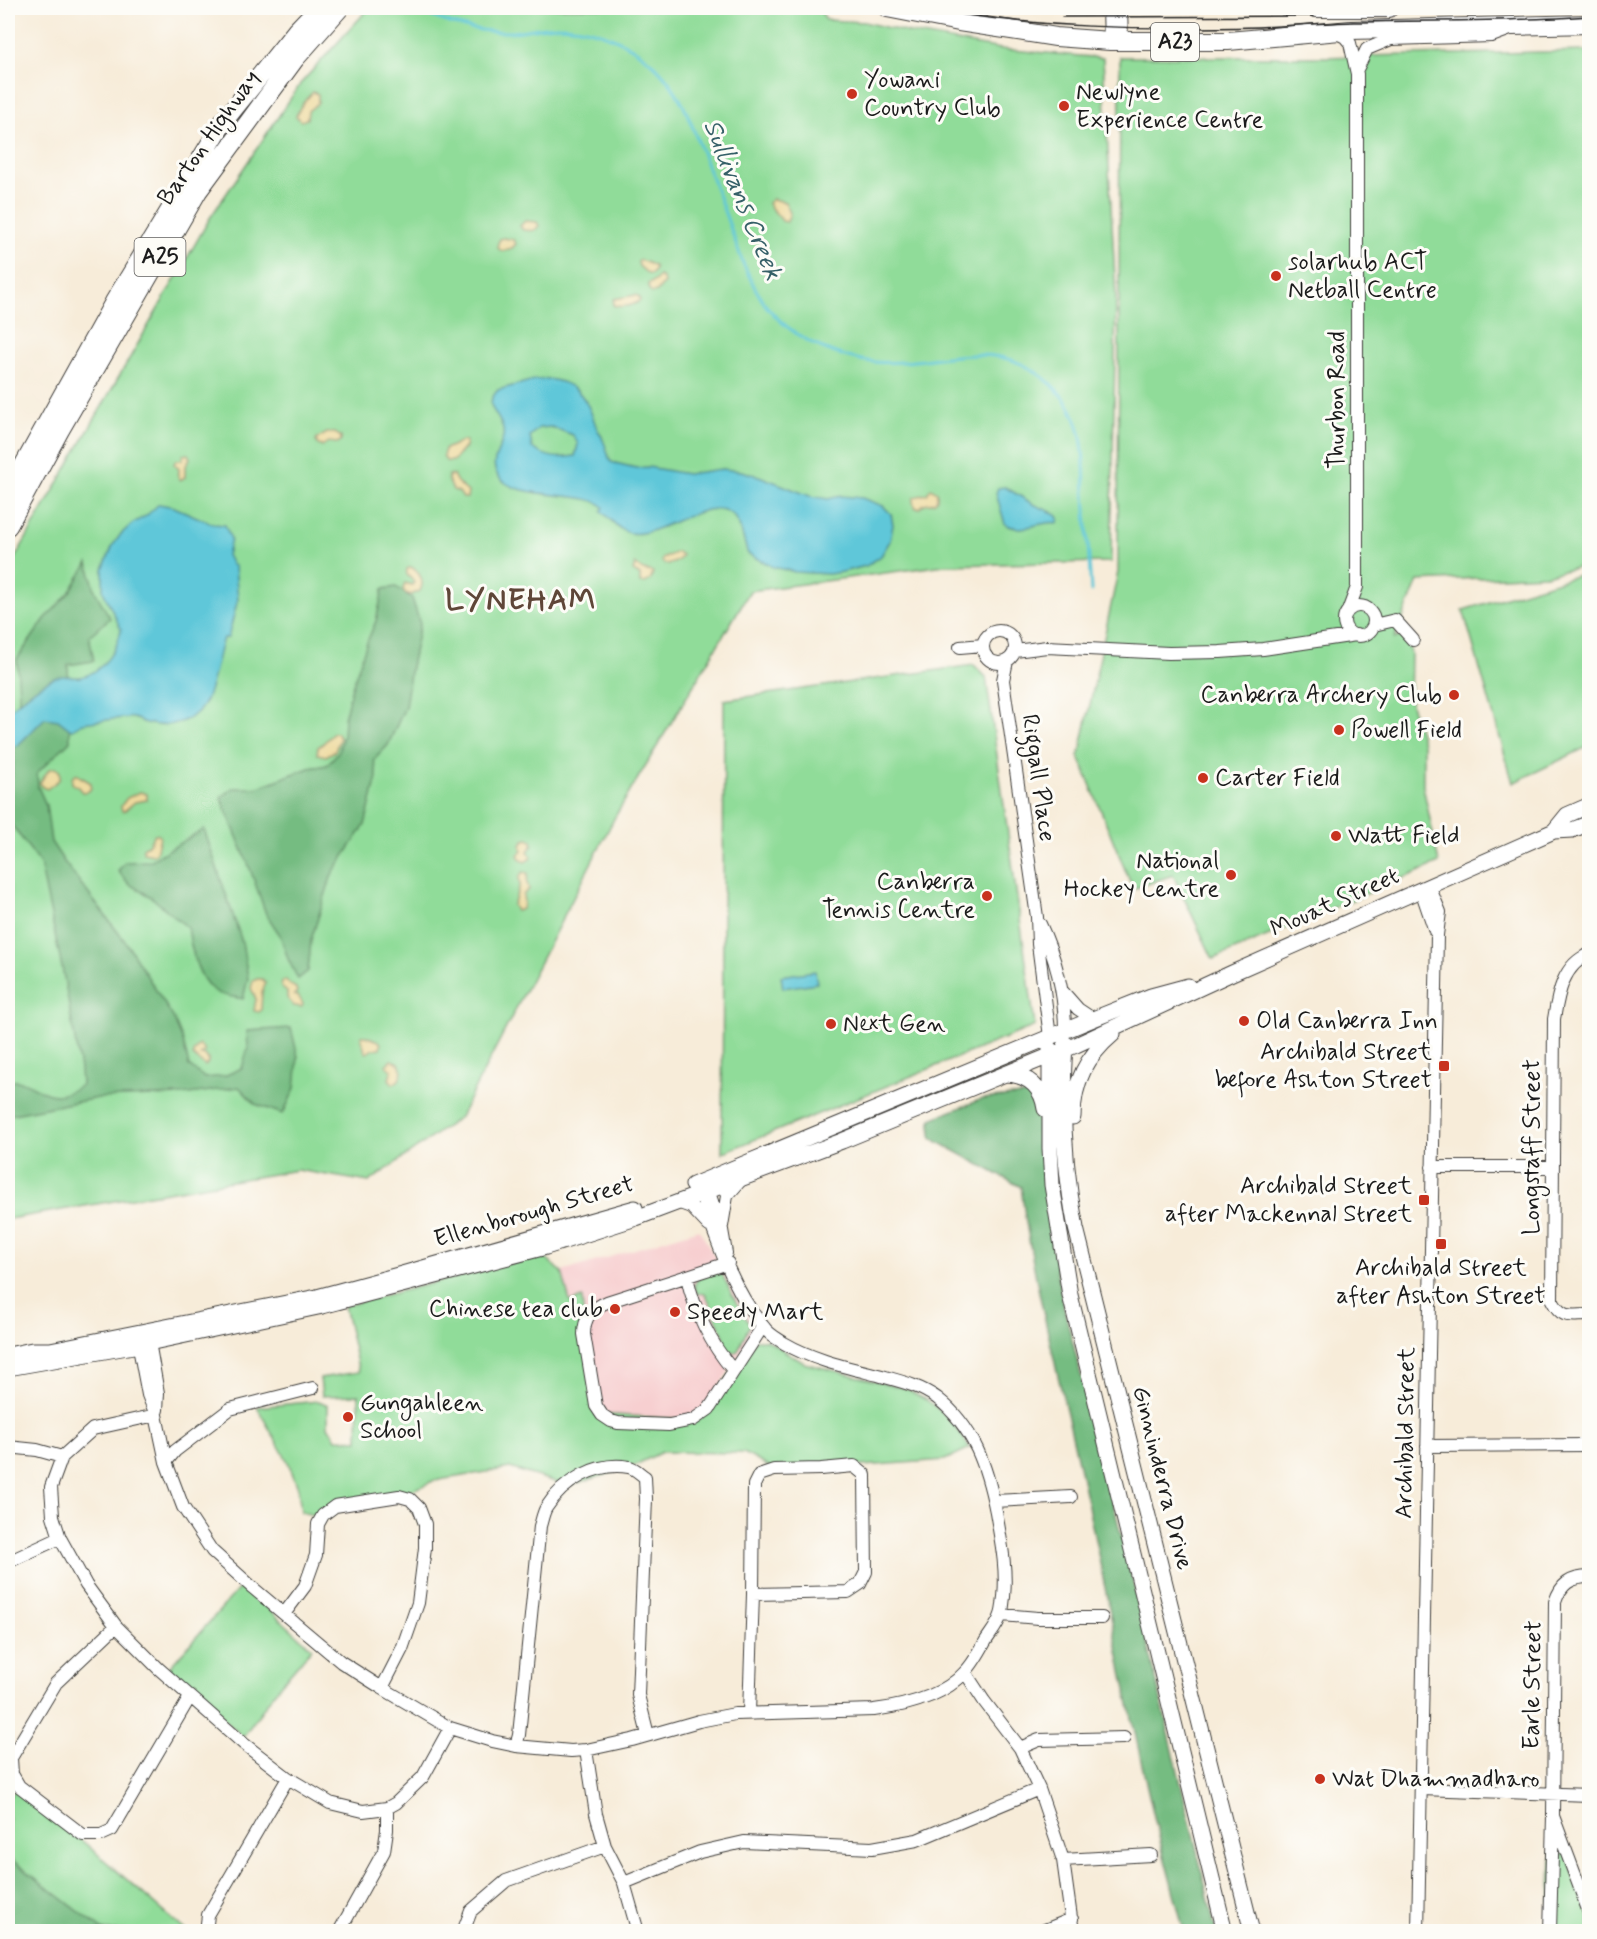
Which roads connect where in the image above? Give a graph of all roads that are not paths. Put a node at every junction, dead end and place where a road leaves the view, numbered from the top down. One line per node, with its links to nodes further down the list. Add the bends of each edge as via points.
1 (318, 8): 13 (highway, Barton Highway / A25, via 224,121 114,302)
2 (340, 8): 14 (highway, Barton Highway / A25, via 294,59 198,191)
3 (887, 8): 11 (highway, A23, via 1056,37)
4 (1109, 8): 11 (street)
5 (1121, 8): 11 (street)
6 (1315, 8): 7 (highway)
7 (1389, 8)
8 (1590, 24): 9 (highway, A23)
9 (1515, 27): 10 (highway, A23); 12 (street, via 1492,36 1398,38 1377,43 1365,51)
10 (1332, 31): 11 (highway, A23, via 1228,41); 12 (street, Thurbon Road, via 1350,43)
11 (1116, 41)
12 (1357, 69): 15 (street, Thurbon Road)
13 (8, 494)
14 (8, 525)
15 (1357, 587): 16 (street, Thurbon Road); 17 (street, Thurbon Road)
16 (1369, 610): 17 (street, via 1359,606); 18 (street); 19 (street, Thurbon Road)
17 (1346, 617): 20 (street, via 1347,629); 22 (street)
18 (1393, 619): 19 (street); 21 (street)
19 (1374, 625): 20 (street, via 1368,633)
20 (1356, 635): 22 (street)
21 (1413, 640)
22 (1317, 641): 25 (street, via 1263,649 1169,653 1047,647)
23 (983, 645): 24 (street); 25 (street, via 988,636 1006,633); 26 (street, via 985,655)
24 (960, 646)
25 (1012, 650): 26 (street, via 997,663); 27 (street, Riggall Place)
26 (992, 661): 27 (street, Riggall Place)
27 (1003, 680): 32 (street, Riggall Place)
28 (1590, 805): 30 (main road, Mouat Street, via 1567,815)
29 (1590, 823): 30 (main road, Mouat Street)
30 (1554, 831): 31 (main road, Mouat Street)
31 (1425, 888): 34 (main road, Mouat Street); 43 (street, Archibald Street, via 1440,912)
32 (1037, 917): 35 (street, Riggall Place); 39 (street, Riggall Place)
33 (1586, 955): 44 (street, Longstaff Street, via 1571,968 1559,989 1554,1018)
34 (1232, 973): 36 (main road, Mouat Street, via 1151,996); 37 (main road, Mouat Street)
35 (1063, 991): 36 (street, Riggall Place); 38 (street, Riggall Place)
36 (1093, 1019): 38 (main road, Mouat Street)
37 (1126, 1023): 40 (main road, Mouat Street); 50 (main road, via 1089,1058 1074,1100)
38 (1065, 1031): 39 (main road, Mouat Street); 40 (main road, Ginninderra Drive)
39 (1050, 1037): 40 (main road, Ginninderra Drive); 46 (main road, Ellenborough Street)
40 (1057, 1053): 41 (main road, Ellenborough Street); 42 (main road, Ginninderra Drive); 50 (main road, Ginninderra Drive, via 1068,1181)
41 (1006, 1074): 42 (main road, via 1026,1079 1039,1090); 45 (main road, Ellenborough Street)
42 (1050, 1148): 103 (main road, Ginninderra Drive, via 1052,1185 1070,1295)
43 (1432, 1167): 44 (street); 61 (street, Archibald Street)
44 (1553, 1167): 52 (street, Longstaff Street, via 1552,1300 1564,1315)
45 (742, 1179): 46 (main road, Ellenborough Street); 48 (street, via 727,1196)
46 (702, 1187): 47 (main road, Ellenborough Street); 48 (street); 54 (main road, Ellenborough Street, via 317,1297)
47 (677, 1202): 48 (street, via 691,1207); 54 (main road, Ellenborough Street, via 546,1247 318,1308)
48 (717, 1229): 49 (street)
49 (728, 1263): 51 (street); 53 (street)
50 (1086, 1266): 104 (main road, Ginninderra Drive)
51 (687, 1277): 57 (street, via 715,1347); 57 (street, via 601,1304 587,1316 584,1334 598,1412 624,1424 669,1425 693,1420 709,1408)
52 (1590, 1315)
53 (762, 1326): 57 (street); 66 (street, via 798,1351 910,1383 937,1399 968,1429)
54 (143, 1338): 55 (main road, Ellenborough Street); 56 (main road, Ellenborough Street); 59 (street, via 148,1395)
55 (8, 1355)
56 (8, 1368)
57 (733, 1370)
58 (313, 1388): 64 (street, via 230,1409 175,1450)
59 (156, 1415): 63 (street, via 93,1429); 64 (street)
60 (1590, 1445): 61 (street)
61 (1427, 1446): 87 (street, Archibald Street)
62 (8, 1447): 63 (street)
63 (62, 1457): 67 (street, via 51,1487 53,1516)
64 (166, 1462): 71 (street, via 183,1507 212,1551)
65 (1071, 1497): 66 (street)
66 (994, 1502): 72 (street, via 1006,1576)
67 (60, 1538): 68 (street); 74 (street, via 86,1585)
68 (8, 1562)
69 (1590, 1577): 88 (street, Earle Street, via 1571,1579 1555,1602)
70 (753, 1594): 70 (street, via 754,1485 759,1475 774,1470 854,1466 864,1475 866,1572 860,1584 848,1592); 78 (street)
71 (284, 1614): 76 (street, via 341,1662); 76 (street, via 306,1586 323,1515 335,1506 399,1496 410,1499 419,1508 425,1524 418,1603 402,1649)
72 (1002, 1615): 73 (street); 75 (street)
73 (1101, 1618)
74 (116, 1626): 77 (street); 77 (street, via 56,1683 11,1758 12,1774 19,1786 83,1835 101,1835 112,1830)
75 (961, 1676): 78 (street, via 915,1702 895,1707); 83 (street)
76 (382, 1688): 79 (street)
77 (190, 1697): 85 (street)
78 (750, 1713): 80 (street)
79 (450, 1728): 82 (street); 90 (street, via 423,1777)
80 (648, 1735): 82 (street, via 638,1695 645,1477 631,1467 599,1467 560,1492 546,1509 540,1526); 84 (street)
81 (1124, 1738): 83 (street, via 1040,1740)
82 (516, 1746): 84 (street)
83 (1020, 1748): 86 (street)
84 (586, 1750): 92 (street)
85 (288, 1778): 90 (street, via 330,1803 363,1811); 98 (street, via 208,1915)
86 (1039, 1789): 94 (street); 95 (street, via 917,1840 872,1848 744,1842 700,1852)
87 (1420, 1789): 88 (street); 105 (street, Archibald Street)
88 (1553, 1794): 89 (street); 91 (street, Earle Street)
89 (1590, 1795)
90 (387, 1808): 99 (street, via 384,1851)
91 (1553, 1816): 96 (street, Earle Street); 106 (street, Earle Street)
92 (605, 1846): 95 (street); 100 (street, via 506,1881 471,1911)
93 (1151, 1855): 94 (street)
94 (1063, 1860): 97 (street)
95 (624, 1883): 101 (street)
96 (1590, 1915)
97 (1072, 1925): 102 (street)
98 (206, 1932)
99 (339, 1932)
100 (463, 1932)
101 (638, 1932)
102 (1040, 1932)
103 (1225, 1932)
104 (1252, 1932)
105 (1418, 1932)
106 (1550, 1932)

